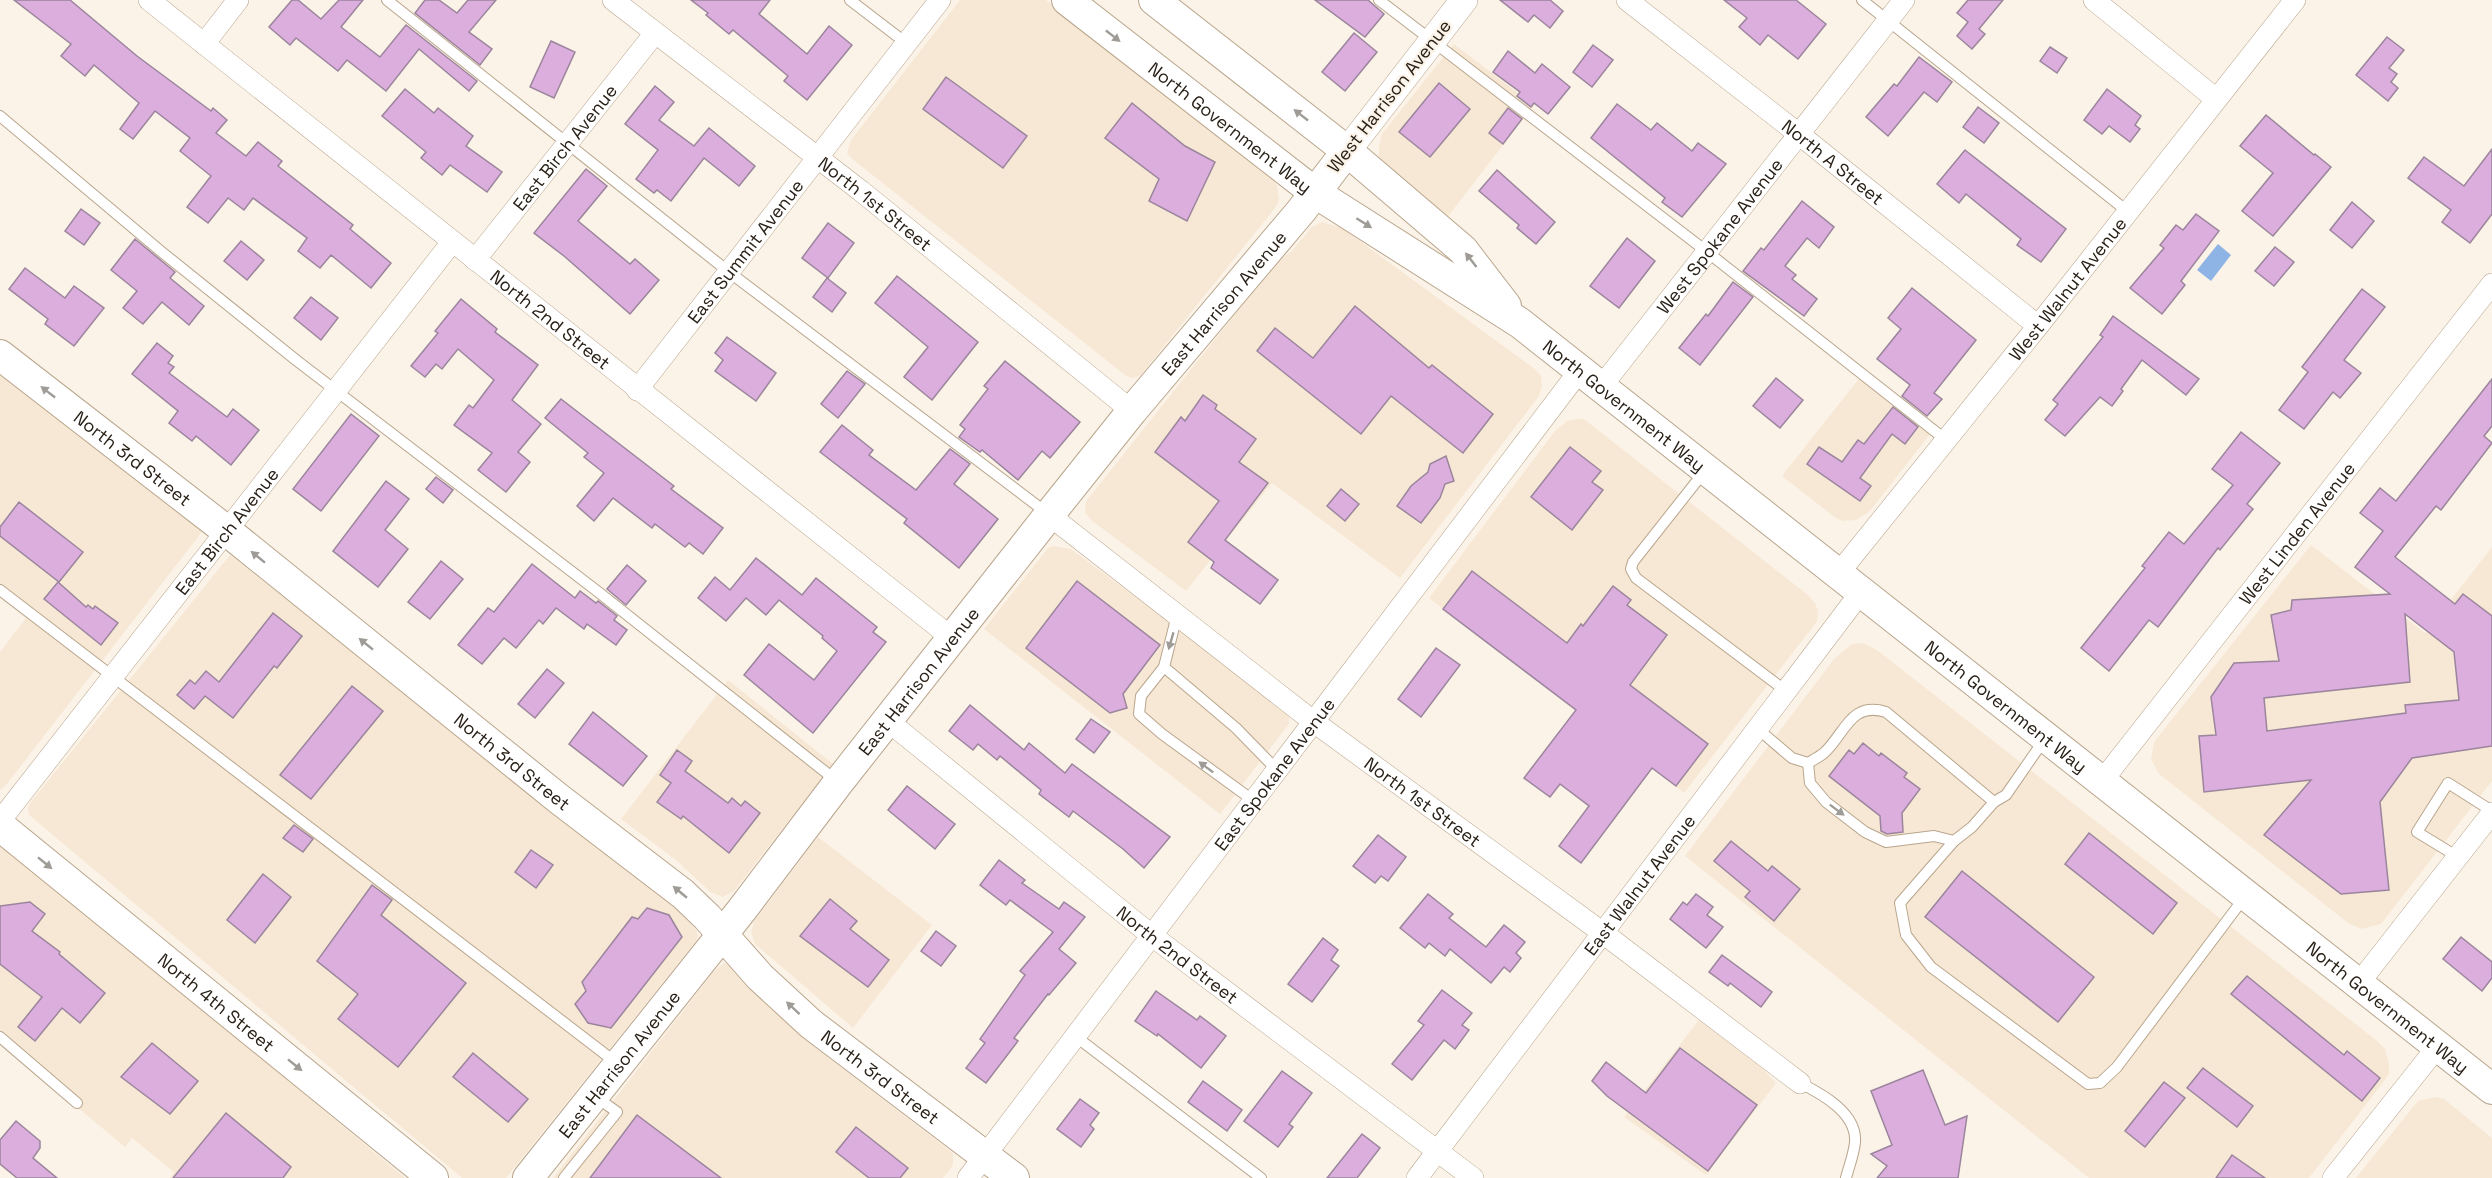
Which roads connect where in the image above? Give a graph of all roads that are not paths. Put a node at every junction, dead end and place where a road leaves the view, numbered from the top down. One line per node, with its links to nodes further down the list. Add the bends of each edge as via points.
1 (149, 0): 19 (street, North 2nd Street)
2 (238, 0): 19 (street)
3 (387, 0): 24 (lane)
4 (613, 0): 17 (street, North 1st Street)
5 (850, 0): 20 (lane)
6 (940, 0): 20 (street, East Summit Avenue)
7 (1067, 0): 27 (main road, North Government Way, one-way to 27)
8 (1154, 0): 25 (main road, North Government Way, one-way to 8)
9 (1379, 0): 18 (lane)
10 (1464, 0): 18 (street, West Harrison Avenue)
11 (1627, 0): 23 (street, North A Street)
12 (1862, 0): 16 (lane)
13 (1904, 0): 16 (street, West Spokane Avenue)
14 (2094, 0): 21 (street)
15 (2295, 0): 21 (street, West Walnut Avenue)
16 (1888, 21): 23 (street, West Spokane Avenue); 28 (lane)
17 (655, 33): 24 (street, East Birch Avenue); 26 (street, North 1st Street)
18 (1431, 41): 25 (street, West Harrison Avenue); 30 (lane)
19 (204, 44): 29 (street, North 2nd Street)
20 (906, 44): 26 (street, East Summit Avenue)
21 (2216, 99): 28 (street, West Walnut Avenue)
22 (0, 116): 39 (lane)
23 (1800, 135): 30 (street, West Spokane Avenue); 35 (street, North A Street)
24 (566, 143): 31 (street, East Birch Avenue); 32 (lane)
25 (1347, 151): 27 (main road, West Harrison Avenue); 34 (main road, North Government Way, one-way to 25, via 1463,250)
26 (818, 158): 32 (street, East Summit Avenue); 40 (street, North 1st Street)
27 (1314, 192): 34 (main road, North Government Way, one-way to 34); 40 (main road, East Harrison Avenue)
28 (2127, 211): 35 (street, West Walnut Avenue)
29 (452, 242): 31 (street, North 2nd Street); 39 (street, East Birch Avenue)
30 (1706, 251): 37 (street, West Spokane Avenue); 41 (lane)
31 (475, 260): 38 (street, North 2nd Street)
32 (729, 272): 38 (street, East Summit Avenue); 43 (lane)
33 (2492, 284): 59 (street, West Linden Avenue)
34 (1520, 323): 37 (main road, North Government Way)
35 (2038, 326): 41 (street, West Walnut Avenue)
36 (0, 355): 44 (main road, North 3rd Street, one-way to 36)
37 (1591, 379): 42 (main road, North Government Way); 54 (street, East Spokane Avenue)
38 (637, 390): 49 (street, North 2nd Street)
39 (336, 391): 44 (street, East Birch Avenue); 60 (lane, via 597,591)
40 (1132, 411): 43 (main road, East Harrison Avenue)
41 (1946, 440): 45 (street, West Walnut Avenue)
42 (1706, 469): 45 (main road, North Government Way); 52 (lane, via 1631,569 1636,578)
43 (1049, 515): 48 (street, North 1st Street); 49 (main road, East Harrison Avenue)
44 (227, 531): 51 (street, East Birch Avenue); 69 (main road, North 3rd Street, one-way to 44, via 683,894 550,792)
45 (1838, 574): 47 (main road, North Government Way)
46 (0, 591): 51 (lane)
47 (1861, 592): 52 (street, East Walnut Avenue); 56 (main road, North Government Way)
48 (1178, 615): 50 (lane, one-way to 50); 54 (street, North 1st Street)
49 (952, 638): 53 (main road, East Harrison Avenue)
50 (1164, 667): 58 (lane, via 1236,728); 61 (lane, one-way to 50, via 1140,714 1141,696)
51 (112, 677): 64 (street, East Birch Avenue); 76 (lane)
52 (1786, 691): 55 (street, East Walnut Avenue)
53 (888, 721): 60 (main road, East Harrison Avenue); 71 (street, North 2nd Street)
54 (1314, 722): 58 (street, East Spokane Avenue); 70 (street, North 1st Street)
55 (1758, 729): 57 (lane, via 1792,758); 70 (street, East Walnut Avenue)
56 (2045, 737): 59 (main road, North Government Way); 62 (lane, via 2018,780)
57 (1808, 763): 62 (lane, via 1824,752 1850,720 1874,708 1886,712); 66 (lane, one-way to 66, via 1810,783 1826,802 1865,832 1886,842 1934,836)
58 (1277, 770): 61 (street, East Spokane Avenue)
59 (2102, 781): 68 (main road, North Government Way)
60 (838, 783): 69 (main road, East Harrison Avenue)
61 (1254, 801): 71 (street, East Spokane Avenue)
62 (1994, 802): 66 (lane)
63 (2492, 812): 67 (street); 67 (lane, via 2448,783 2417,832)
64 (0, 821)
65 (0, 826): 83 (main road, North 4th Street, one-way to 83)
66 (1954, 841): 68 (lane, via 1900,903 1906,935 1931,967 2088,1084 2100,1083 2117,1067)
67 (2458, 857): 72 (street)
68 (2246, 895): 72 (main road, North Government Way)
69 (722, 933): 76 (main road, East Harrison Avenue); 82 (main road, North 3rd Street, one-way to 69, via 888,1084 811,1024)
70 (1603, 933): 77 (street, North 1st Street); 81 (street, East Walnut Avenue)
71 (1151, 935): 73 (street, East Spokane Avenue); 81 (street, North 2nd Street)
72 (2359, 984): 75 (main road, North Government Way)
73 (1075, 1036): 82 (street, East Spokane Avenue); 87 (lane)
74 (0, 1037): 80 (lane)
75 (2438, 1046): 78 (main road, North Government Way); 91 (street)
76 (618, 1065): 79 (main road, East Harrison Avenue)
77 (1800, 1083): 90 (lane, via 1829,1100 1854,1129)
78 (2492, 1089)
79 (594, 1095): 84 (main road, East Harrison Avenue); 85 (lane, via 616,1112)
80 (77, 1103)
81 (1437, 1151): 88 (street, East Walnut Avenue); 89 (street, North 2nd Street)
82 (977, 1167): 86 (main road, North 3rd Street)
83 (433, 1178)
84 (528, 1178)
85 (564, 1178)
86 (1014, 1178)
87 (1261, 1178)
88 (1417, 1178)
89 (1473, 1178)
90 (1846, 1178)
91 (2333, 1178)

